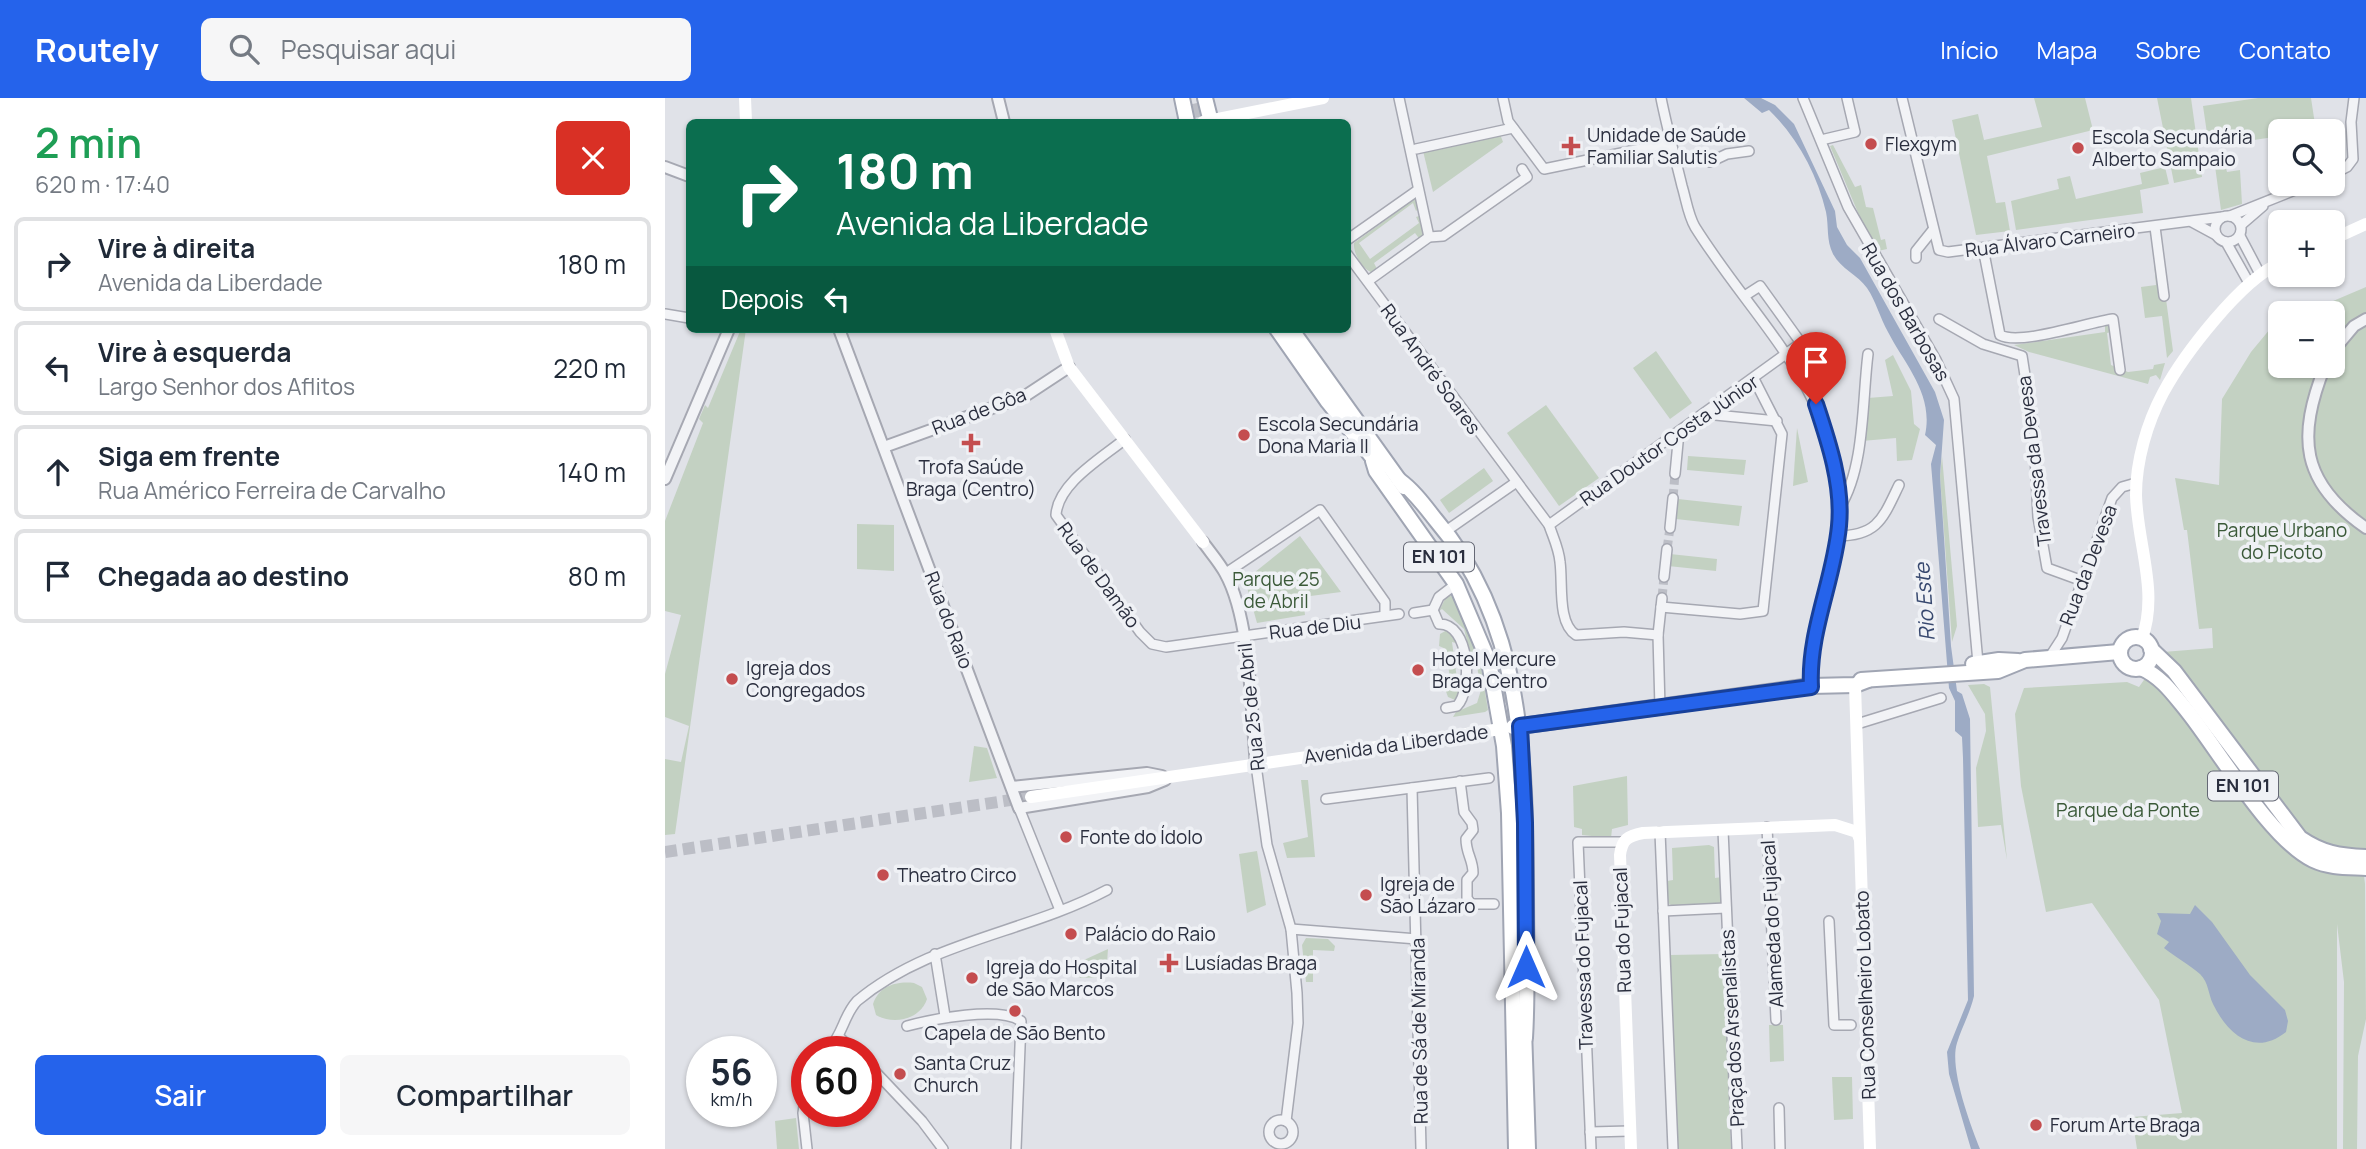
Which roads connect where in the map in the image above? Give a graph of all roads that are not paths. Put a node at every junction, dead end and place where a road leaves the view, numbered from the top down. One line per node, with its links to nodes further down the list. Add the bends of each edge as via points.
1 (745, 98): 12 (main road)
2 (997, 98): 13 (street)
3 (1323, 98): 16 (main road)
4 (1399, 98): 18 (street)
5 (1503, 98): 17 (street)
6 (1661, 98): 20 (street)
7 (1803, 98): 19 (street, Rua dos Barbosas)
8 (1847, 98): 19 (street, via 1855,132)
9 (1902, 98): 37 (street)
10 (2354, 98): 25 (street, via 2353,159)
11 (1194, 100): 14 (main road); 15 (main road)
12 (746, 119)
13 (1003, 119)
14 (1188, 119)
15 (1206, 119)
16 (1222, 119)
17 (1513, 128): 20 (street, via 1544,169); 21 (street)
18 (1407, 133): 21 (street, via 1414,137); 26 (street)
19 (1821, 140): 103 (street, Rua dos Barbosas, via 1848,207 1954,399)
20 (1670, 143): 50 (street, via 1693,225)
21 (1416, 149): 26 (street, via 1419,163)
22 (1749, 151): 23 (street)
23 (1710, 162)
24 (665, 167): 28 (street)
25 (2345, 168)
26 (1414, 169): 29 (street)
27 (1522, 169): 41 (street, via 1527,177 1443,236)
28 (686, 175)
29 (1418, 190): 40 (street); 41 (street)
30 (2282, 196): 31 (street)
31 (2266, 203): 32 (street, Rua Álvaro Carneiro); 36 (street)
32 (2226, 217): 33 (street, Rua Álvaro Carneiro); 36 (street); 38 (street, via 2216,225)
33 (2192, 222): 35 (street, Rua Álvaro Carneiro); 38 (street)
34 (2366, 224): 39 (main road)
35 (2154, 227): 43 (street, Rua Álvaro Carneiro); 51 (street)
36 (2240, 230): 42 (street); 47 (street)
37 (1932, 231): 43 (street, Rua Álvaro Carneiro, via 1939,250); 44 (street, via 1916,254)
38 (2216, 234): 42 (street)
39 (2345, 234)
40 (1351, 237)
41 (1429, 237): 48 (street)
42 (2226, 242): 49 (street)
43 (1983, 248): 65 (street, via 2000,335 2029,335 2113,319)
44 (1928, 253)
45 (1351, 259): 48 (street, Rua André Soares)
46 (2268, 270): 47 (main road)
47 (2260, 274): 49 (main road)
48 (1368, 281): 77 (street, Rua André Soares)
49 (2249, 282): 78 (main road, via 2163,394 2140,455)
50 (1746, 295): 62 (street); 62 (street, via 1760,286 1801,343)
51 (2164, 296)
52 (665, 314): 53 (street)
53 (686, 318)
54 (1939, 319): 91 (street, Travessa da Devesa, via 1983,344 2022,356 2047,568)
55 (2366, 319): 61 (street)
56 (727, 333): 75 (street)
57 (841, 333): 72 (street, Rua do Raio)
58 (1056, 333): 64 (main road, Rua 25 de Abril)
59 (1280, 333): 73 (main road, EN 101)
60 (1294, 333): 76 (main road, EN 101)
61 (2345, 337)
62 (1788, 354): 67 (street, Rua Doutor Costa Júnior); 81 (street, via 1816,404 1831,449)
63 (1868, 354): 81 (street, via 1862,424 1849,493)
64 (1069, 367): 71 (main road, Rua 25 de Abril); 72 (street, Rua de Gôa, via 1025,396)
65 (2120, 369)
66 (2322, 378): 83 (street, via 2308,433 2311,463 2328,498)
67 (1754, 379): 68 (street, Rua Doutor Costa Júnior); 69 (street)
68 (1705, 414): 69 (street); 70 (street, Rua Doutor Costa Júnior)
69 (1777, 421): 98 (street, via 1782,434 1763,611 1740,614 1661,602)
70 (1679, 432): 74 (street); 82 (street, Rua Doutor Costa Júnior)
71 (1125, 439): 87 (main road, Rua 25 de Abril); 97 (street, Rua de Damão, via 1069,486 1057,505 1060,524 1152,644)
72 (884, 447): 117 (street, Rua do Raio)
73 (1373, 461): 76 (main road, via 1440,545 1463,582 1505,689 1501,659 1469,580); 92 (main road, EN 101)
74 (1675, 474)
75 (665, 479)
76 (1399, 480): 85 (main road, EN 101)
77 (1515, 483): 82 (street, Rua André Soares); 85 (street)
78 (2136, 483): 91 (street, Rua da Devesa, via 2122,487 2112,498); 99 (main road, via 2150,611)
79 (1899, 485): 86 (street, via 1880,523 1866,533)
80 (1673, 498): 84 (street)
81 (1840, 507): 86 (street)
82 (1549, 525): 98 (street, via 1559,554 1570,631 1576,635)
83 (2366, 527)
84 (1669, 528)
85 (1446, 531): 111 (main road, EN 101, via 1495,621)
86 (1837, 536): 106 (street, via 1811,663)
87 (1203, 542): 89 (street, Rua 25 de Abril)
88 (1667, 549): 90 (street)
89 (1226, 573): 95 (street, Rua de Diu, via 1320,510 1385,602); 97 (street, Rua 25 de Abril)
90 (1664, 577)
91 (2080, 580): 101 (street, Rua da Devesa, via 2062,638)
92 (1456, 584): 93 (street, via 1439,597); 112 (main road, EN 101, via 1489,662)
93 (1433, 610): 94 (street); 109 (street, via 1439,624 1446,623 1462,640 1468,688 1457,706)
94 (1414, 613)
95 (1385, 614): 96 (street, Rua de Diu); 97 (street, Rua de Diu, via 1377,619)
96 (1399, 614)
97 (1243, 635): 113 (street, Rua 25 de Abril)
98 (1658, 635): 108 (street)
99 (2147, 644): 100 (main road, via 2128,638); 104 (main road, via 2151,659); 130 (main road, EN 101, via 2174,671 2299,838 2336,856)
100 (2119, 652): 101 (main road); 104 (main road, EN 101, via 2126,666)
101 (2049, 658): 102 (main road)
102 (2021, 661): 103 (main road); 103 (main road, via 1998,671)
103 (1970, 666): 105 (main road, Avenida da Liberdade)
104 (2141, 668): 131 (main road, EN 101, via 2158,677 2176,697 2295,849 2333,867)
105 (1862, 683): 106 (main road, Avenida da Liberdade); 110 (main road)
106 (1811, 687): 108 (main road, Avenida da Liberdade)
107 (1941, 698): 110 (street)
108 (1660, 708): 111 (main road, Avenida da Liberdade)
109 (1446, 709)
110 (1857, 724): 123 (main road)
111 (1520, 726): 112 (main road, Avenida da Liberdade); 146 (main road, via 1526,847)
112 (1501, 729): 113 (main road, Avenida da Liberdade); 146 (main road)
113 (1256, 765): 114 (main road, Avenida da Liberdade); 138 (street, Rua 25 de Abril, via 1267,845)
114 (1171, 777): 117 (street, Avenida da Liberdade, via 1147,773); 119 (main road, Avenida da Liberdade); 121 (street, Avenida da Liberdade, via 1148,788)
115 (1489, 778): 116 (street)
116 (1460, 781): 118 (street); 133 (street, via 1464,812 1473,831 1466,839 1466,854 1473,863 1467,898 1471,904)
117 (1012, 787): 121 (street, Rua do Raio)
118 (1412, 788): 120 (street); 139 (street, Rua de Sá de Miranda)
119 (1031, 797)
120 (1326, 799)
121 (1019, 808): 135 (street, Rua do Raio)
122 (1517, 811): 146 (main road)
123 (1861, 813): 124 (main road); 128 (main road, Rua Conselheiro Lobato)
124 (1835, 825): 125 (main road, Rua do Fujacal); 128 (main road, via 1857,832)
125 (1767, 827): 126 (main road, Rua do Fujacal); 142 (street, Alameda do Fujacal)
126 (1723, 830): 127 (main road, Rua do Fujacal); 134 (street, Praça dos Arsenalistas)
127 (1660, 832): 129 (main road, Rua do Fujacal, via 1629,835); 136 (street)
128 (1860, 840): 164 (main road, Rua Conselheiro Lobato)
129 (1622, 842): 151 (main road, Rua do Fujacal); 152 (street, Travessa do Fujacal, via 1578,842)
130 (2366, 857)
131 (2366, 868)
132 (1107, 890): 135 (street)
133 (1495, 904)
134 (1726, 908): 136 (street, Praça dos Arsenalistas); 162 (street, Praça dos Arsenalistas)
135 (1060, 910): 140 (street)
136 (1663, 911): 161 (street)
137 (1829, 921): 143 (street, via 1834,1025)
138 (1291, 929): 139 (street); 149 (street, Rua 25 de Abril, via 1298,1023)
139 (1417, 939): 156 (street, Rua de Sá de Miranda)
140 (935, 954): 141 (street); 145 (street, via 895,974 857,1001)
141 (945, 1016): 144 (street); 155 (street, via 1000,1013 1021,1021)
142 (1776, 1020)
143 (1851, 1025)
144 (907, 1026)
145 (841, 1036)
146 (1520, 1039): 157 (main road); 158 (main road)
147 (882, 1079): 154 (street)
148 (1779, 1108): 163 (street)
149 (1286, 1121)
150 (805, 1127): 153 (street)
151 (1630, 1131): 152 (street); 160 (main road, Rua do Fujacal)
152 (1590, 1132): 159 (street, Travessa do Fujacal)
153 (807, 1149)
154 (943, 1149)
155 (1016, 1149)
156 (1421, 1149)
157 (1516, 1149)
158 (1528, 1149)
159 (1591, 1149)
160 (1631, 1149)
161 (1673, 1149)
162 (1737, 1149)
163 (1780, 1149)
164 (1870, 1149)

